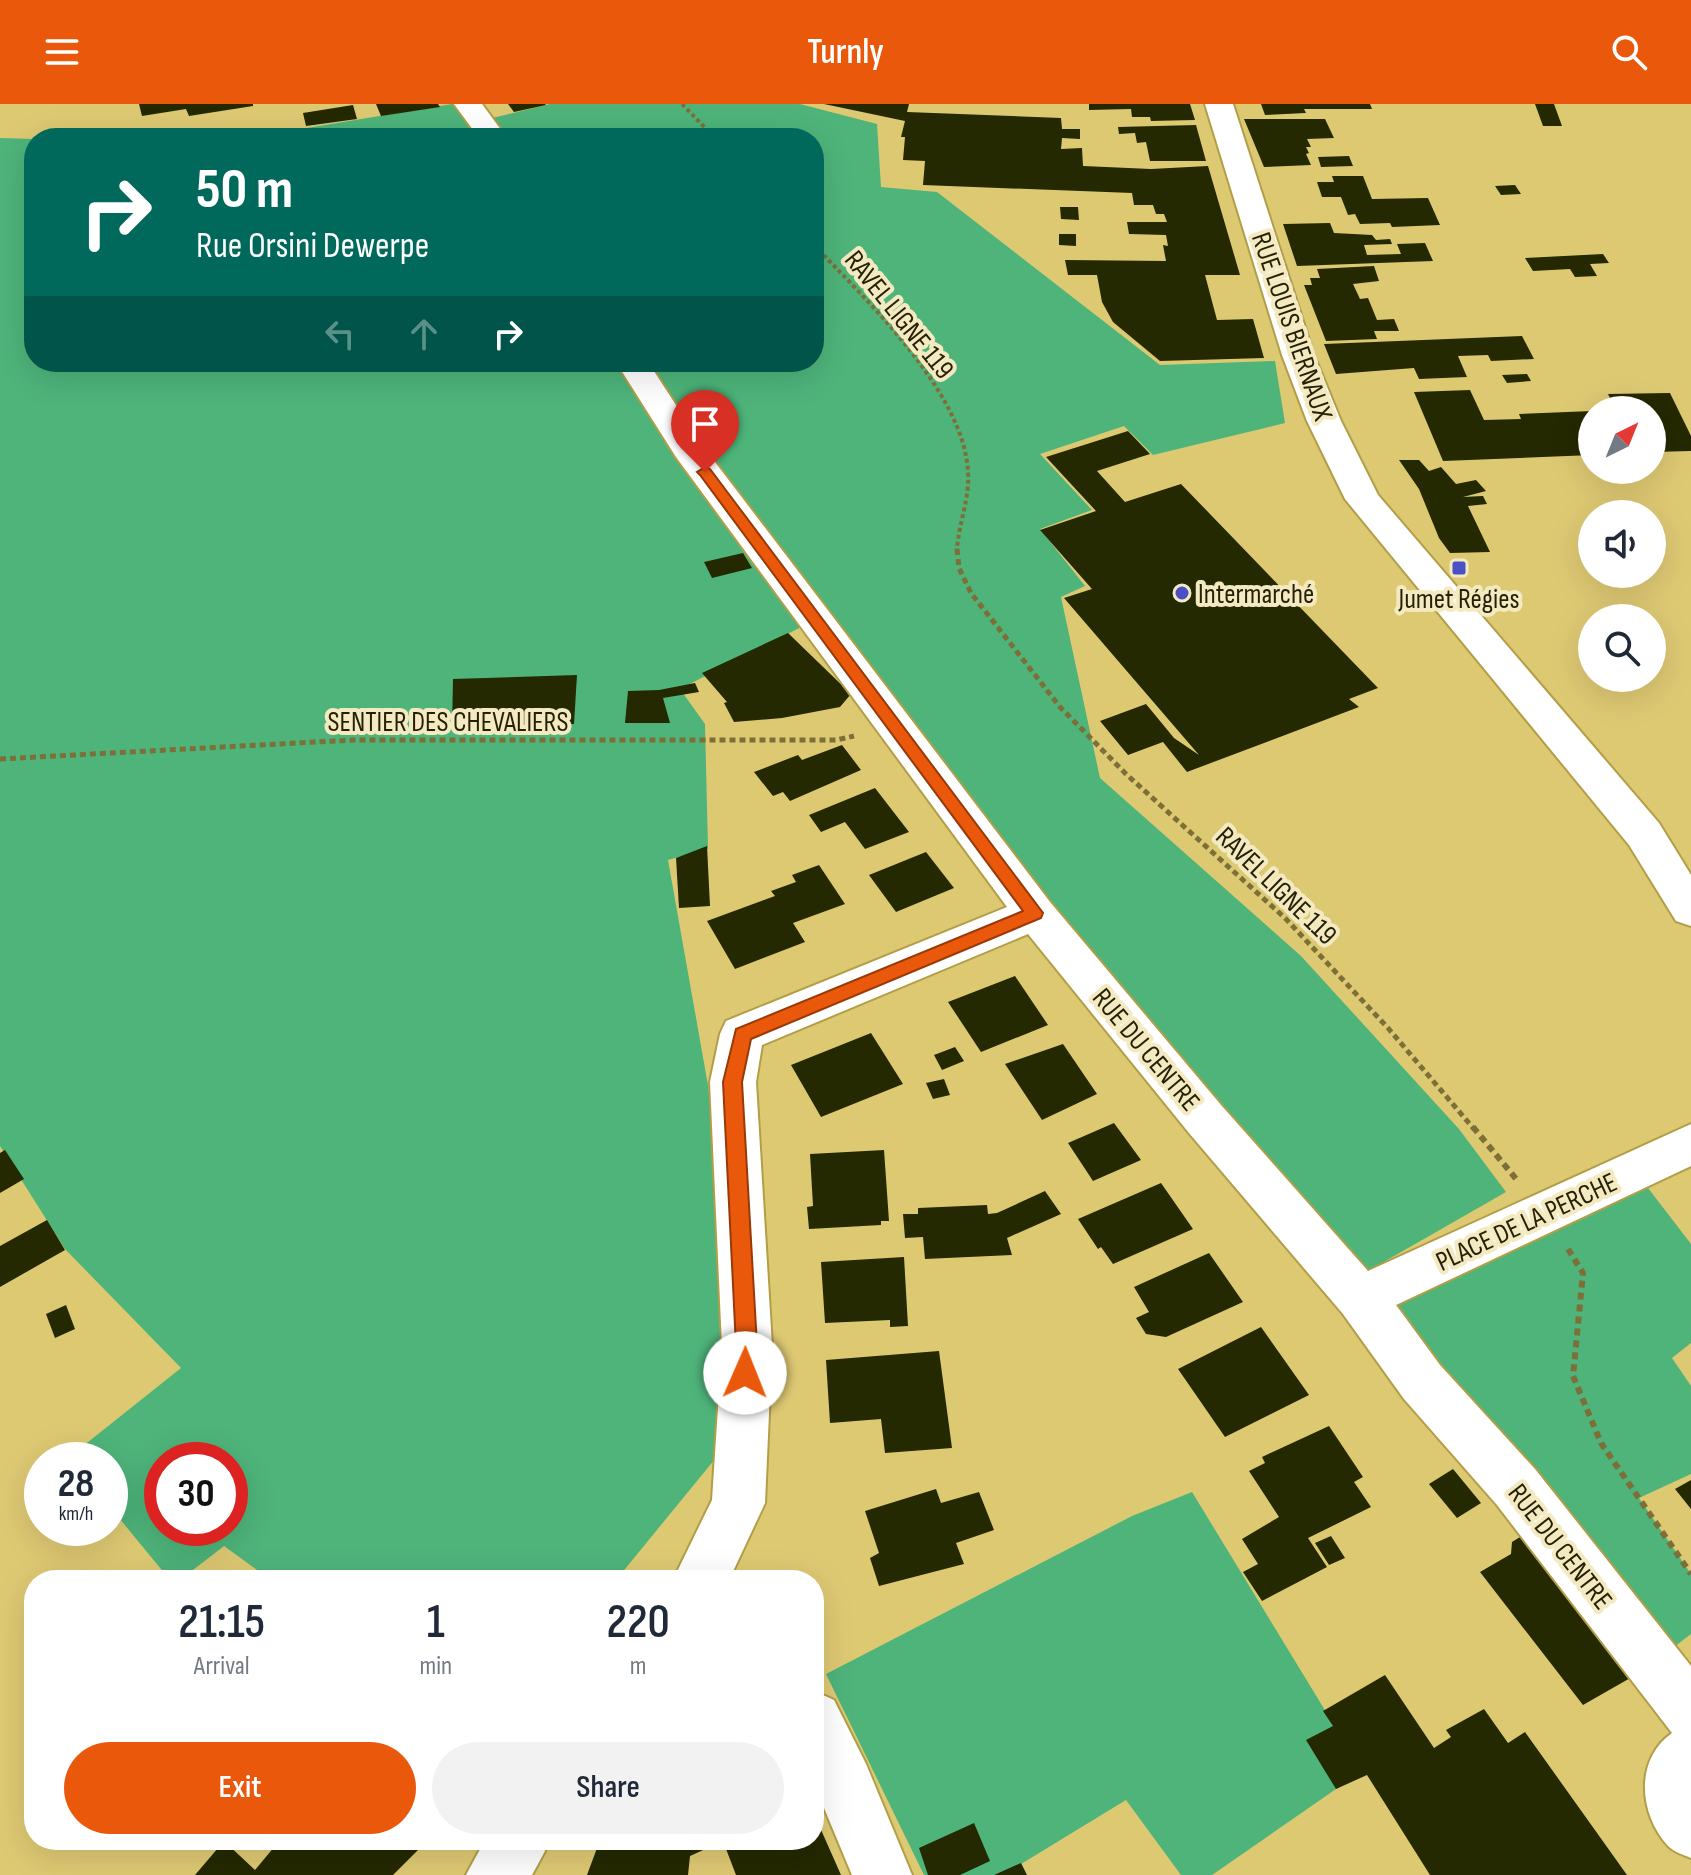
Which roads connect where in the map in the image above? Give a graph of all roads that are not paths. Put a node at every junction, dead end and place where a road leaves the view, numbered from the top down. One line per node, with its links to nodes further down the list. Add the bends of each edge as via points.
1 (468, 104): 3 (street)
2 (1219, 104): 5 (street, RUE LOUIS BIERNAUX, via 1298,355 1363,499 1644,834)
3 (486, 128)
4 (638, 372): 6 (street, RUE DU CENTRE, via 688,450)
5 (1691, 910)
6 (1035, 913): 8 (street, RUE DU CENTRE); 9 (street, via 742,1034 733,1082 747,1346 738,1503)
7 (1691, 1144): 8 (street, PLACE DE LA PERCHE)
8 (1361, 1298): 10 (street, RUE DU CENTRE, via 1422,1382 1516,1487)
9 (705, 1570)
10 (1691, 1712)
11 (824, 1741): 16 (street)
12 (1691, 1754): 13 (street, via 1674,1772 1670,1789)
13 (1691, 1828)
14 (514, 1850): 15 (street)
15 (496, 1875)
16 (882, 1875)

